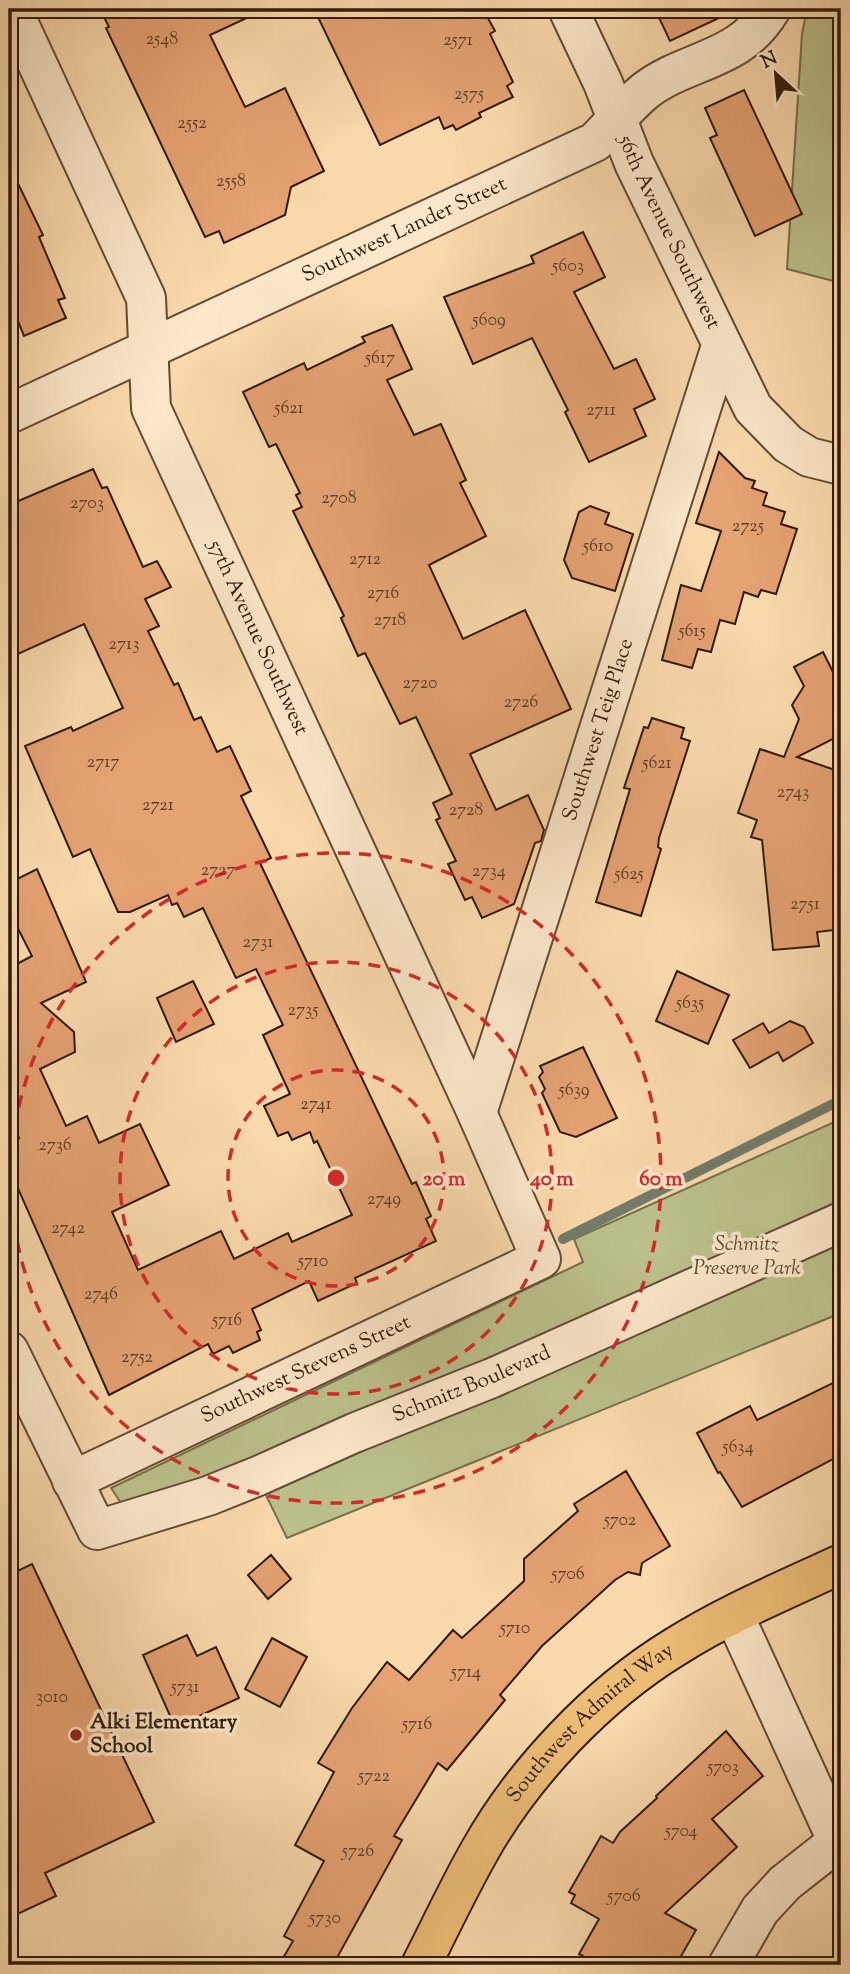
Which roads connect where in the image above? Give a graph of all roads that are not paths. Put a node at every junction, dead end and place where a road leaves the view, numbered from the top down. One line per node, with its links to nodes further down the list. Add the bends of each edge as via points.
1 (12, 9): 6 (street, 57th Avenue Southwest, via 146,298)
2 (569, 9): 4 (street, 56th Avenue Southwest)
3 (771, 9): 4 (street, Southwest Lander Street, via 744,42 646,90)
4 (618, 119): 5 (street, 56th Avenue Southwest, via 634,163); 6 (street, Southwest Lander Street, via 595,142)
5 (722, 346): 8 (street, 56th Avenue Southwest, via 753,408 788,444 809,457); 9 (street, Southwest Teig Place)
6 (148, 350): 7 (street, Southwest Lander Street); 9 (street, 57th Avenue Southwest, via 151,408)
7 (9, 414)
8 (841, 465)
9 (477, 1113): 11 (street, 57th Avenue Southwest)
10 (841, 1222): 13 (street, Schmitz Boulevard, via 492,1378 208,1496 97,1530)
11 (541, 1259): 13 (street, Southwest Stevens Street)
12 (9, 1351): 13 (street)
13 (72, 1482)
14 (841, 1564): 15 (main road, Southwest Admiral Way)
15 (734, 1615): 16 (street); 17 (main road, Southwest Admiral Way, via 675,1646 628,1680 552,1753 480,1850)
16 (840, 1843): 18 (street, via 785,1883 760,1910)
17 (421, 1965)
18 (728, 1965)

